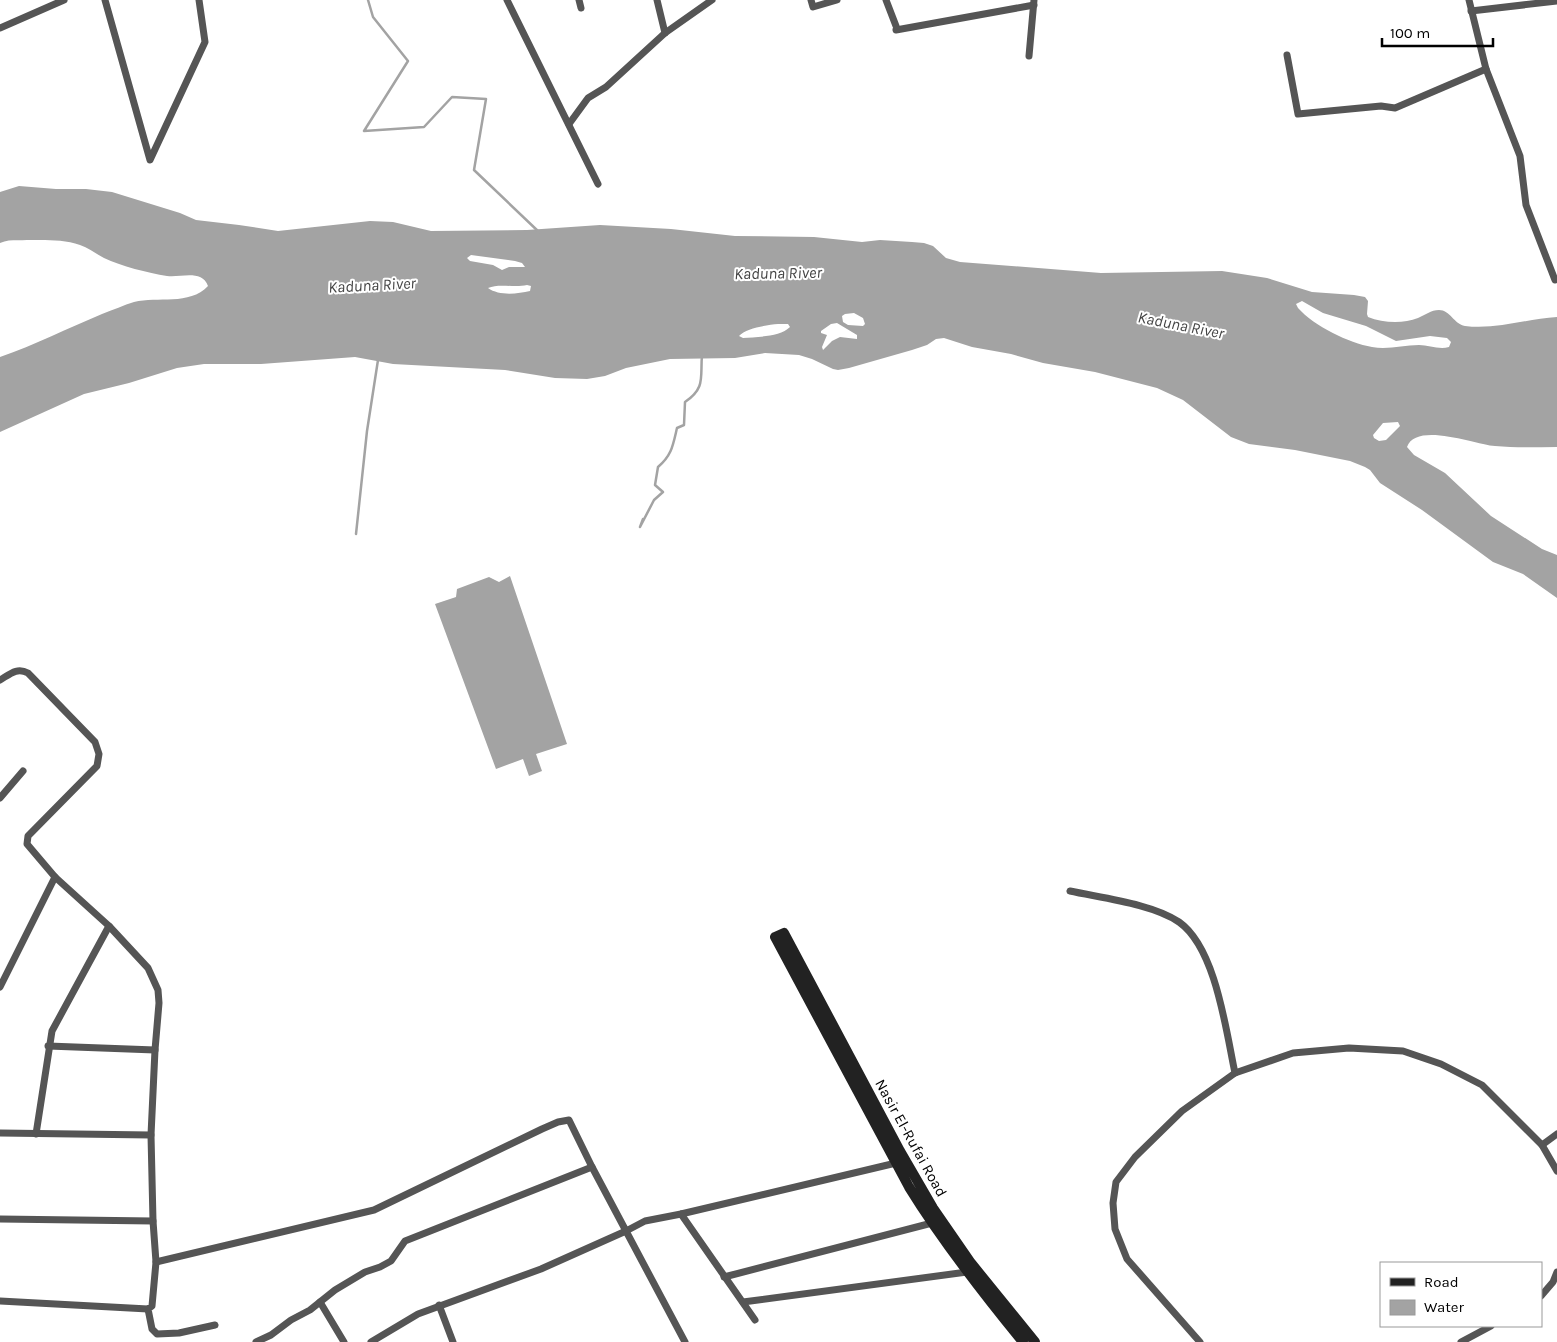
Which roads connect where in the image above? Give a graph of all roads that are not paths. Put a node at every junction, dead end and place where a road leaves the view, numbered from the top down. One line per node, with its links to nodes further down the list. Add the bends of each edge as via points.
1 (64, 0): 16 (street)
2 (106, 0): 3 (street, via 150,160 205,42)
3 (200, 0)
4 (508, 0): 21 (street)
5 (578, 0): 14 (street)
6 (657, 0): 17 (street)
7 (712, 0): 17 (street)
8 (811, 0): 9 (street, via 813,8)
9 (837, 0)
10 (886, 0): 13 (street, via 896,28)
11 (1469, 0): 15 (street)
12 (1557, 1): 15 (street)
13 (1034, 2): 19 (street)
14 (581, 8)
15 (1471, 11): 20 (street)
16 (0, 28)
17 (665, 32): 21 (street, via 606,87 588,98)
18 (1287, 55): 20 (street, via 1298,114 1380,106 1395,108)
19 (1029, 56)
20 (1486, 70): 23 (street, via 1520,156 1526,205)
21 (569, 124): 22 (street)
22 (598, 184)
23 (1555, 280)
24 (0, 680): 27 (street, via 22,669 28,673 95,742 99,754 97,766 28,836 27,844)
25 (23, 771): 26 (street)
26 (0, 798)
27 (55, 877): 29 (street); 31 (street)
28 (1070, 890): 35 (street, via 1152,909 1179,922 1196,939 1206,957 1217,991)
29 (109, 926): 32 (street, via 59,1015); 33 (street, via 148,968 158,990)
30 (784, 933): 34 (main road, via 775,938)
31 (0, 987)
32 (48, 1046): 33 (street); 37 (street)
33 (155, 1050): 39 (street)
34 (842, 1052): 41 (main road, Nasir El-Rufai Road); 70 (main road, Nasir El-Rufai Road, via 933,1208 971,1263)
35 (1235, 1073): 40 (street, via 1293,1053 1349,1048 1402,1051 1441,1064 1482,1085); 71 (street, via 1182,1111 1135,1157 1116,1182 1113,1203 1115,1229 1127,1259)
36 (0, 1133): 37 (street)
37 (36, 1134): 39 (street)
38 (1557, 1134): 40 (street)
39 (151, 1135): 46 (street)
40 (1542, 1145): 43 (street)
41 (896, 1163): 44 (street); 47 (main road, Nasir El-Rufai Road)
42 (592, 1167): 48 (street); 49 (street, via 569,1120 564,1120 374,1210); 55 (street, via 405,1241 391,1261 365,1272)
43 (1557, 1172)
44 (681, 1214): 48 (street, via 645,1221); 52 (street)
45 (0, 1219): 46 (street)
46 (153, 1221): 49 (street)
47 (932, 1223): 50 (main road, Nasir El-Rufai Road); 52 (street)
48 (626, 1231): 57 (street, via 541,1270); 68 (street)
49 (156, 1262): 58 (street, via 152,1306)
50 (967, 1272): 56 (street); 69 (main road, Nasir El-Rufai Road)
51 (1557, 1272): 53 (street)
52 (724, 1277): 56 (street)
53 (1542, 1295)
54 (0, 1301): 58 (street)
55 (320, 1302): 62 (street); 65 (street)
56 (742, 1302): 59 (street)
57 (439, 1305): 66 (street); 67 (street)
58 (148, 1309): 60 (street, via 152,1329 157,1334)
59 (755, 1320)
60 (215, 1325)
61 (1489, 1327): 72 (street)
62 (271, 1335): 63 (street); 64 (street)
63 (256, 1342)
64 (275, 1342)
65 (344, 1342)
66 (371, 1342)
67 (453, 1342)
68 (685, 1342)
69 (1023, 1342)
70 (1035, 1342)
71 (1200, 1342)
72 (1461, 1342)

